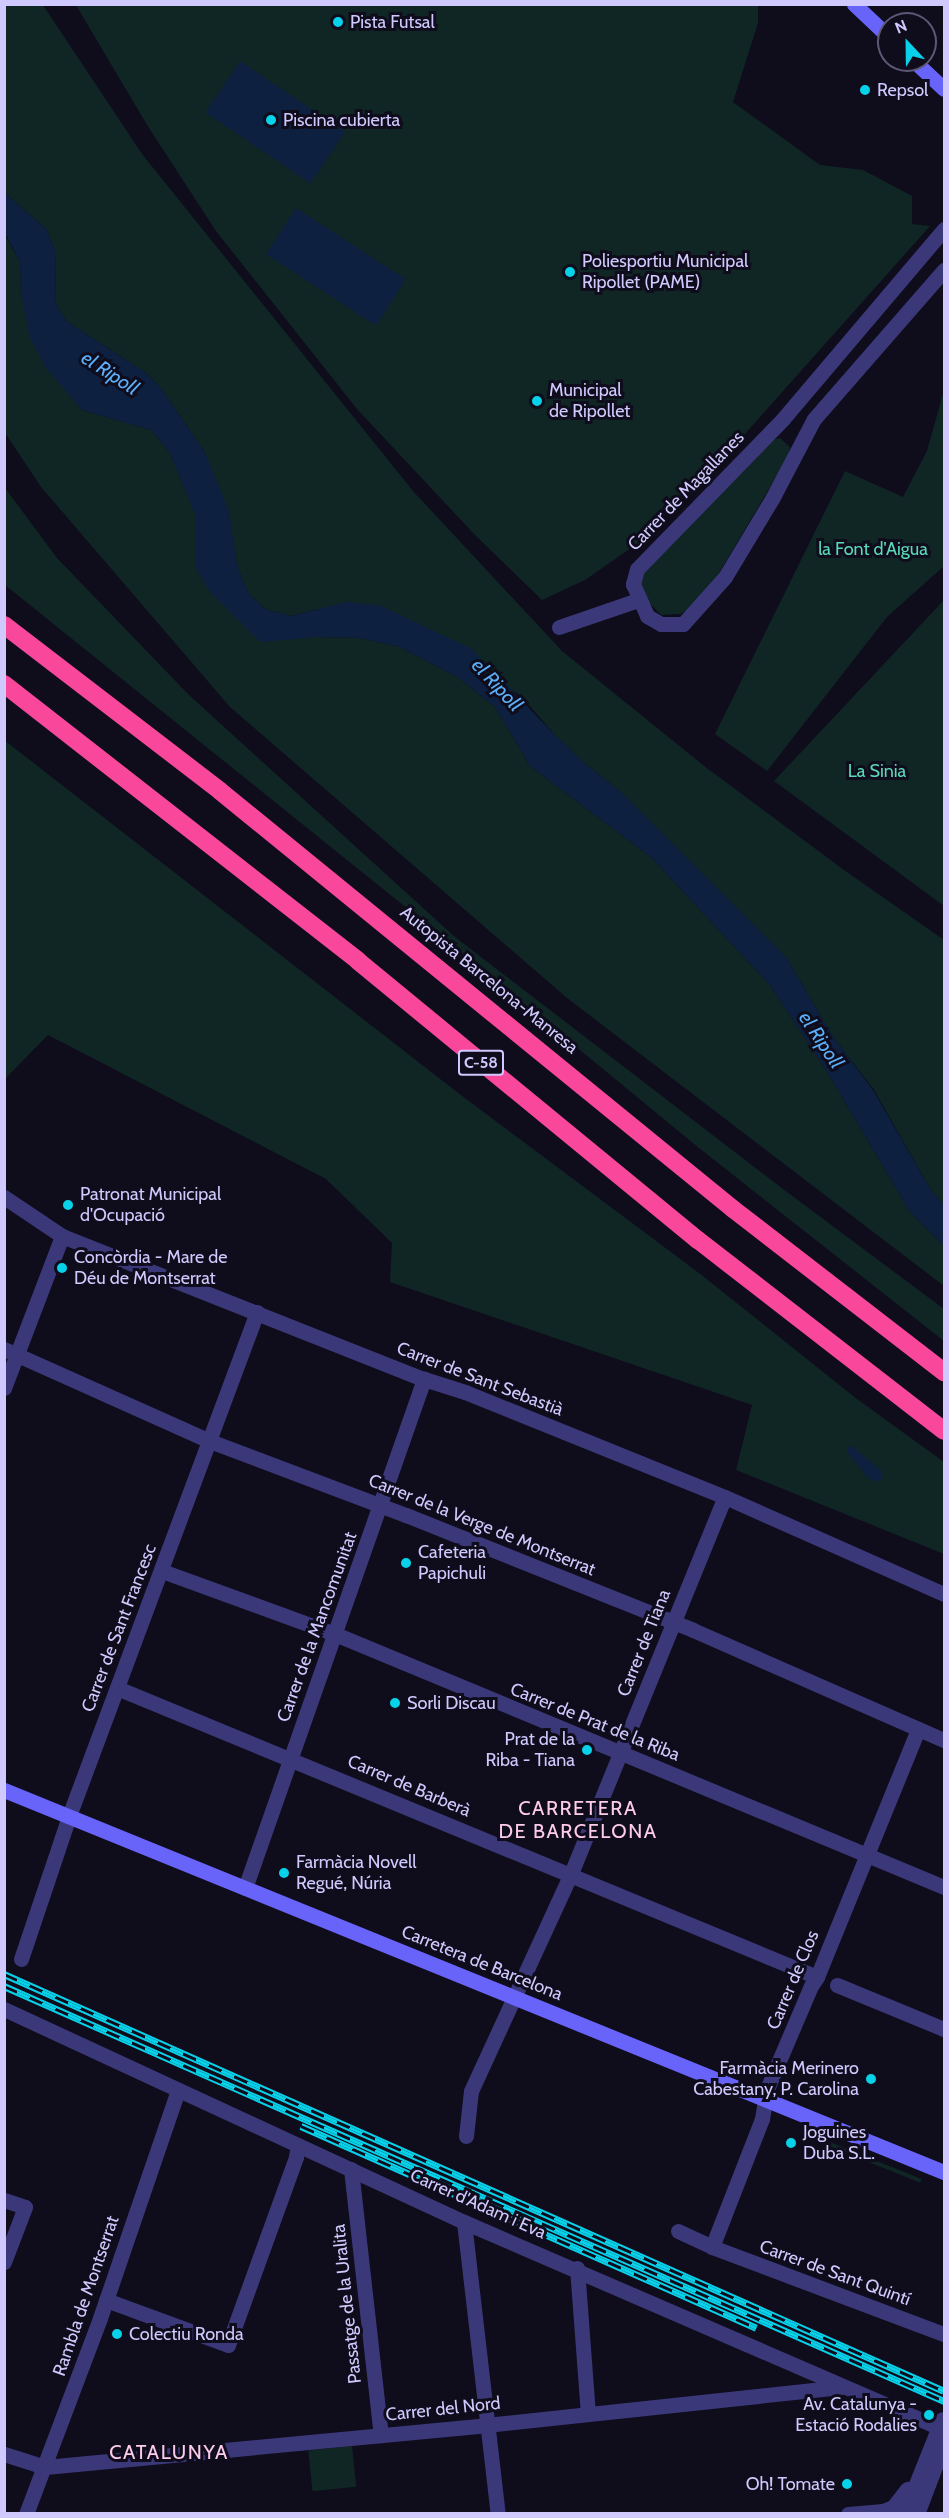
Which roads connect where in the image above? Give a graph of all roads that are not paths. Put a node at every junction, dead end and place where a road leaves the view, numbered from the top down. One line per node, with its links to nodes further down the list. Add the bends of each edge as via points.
1 (854, 4): 2 (main road)
2 (877, 26)
3 (927, 72): 4 (main road)
4 (945, 89)
5 (945, 229): 7 (street, Carrer de Magallanes, via 783,419 637,569 633,584)
6 (945, 270): 7 (street, via 814,419 725,577 699,607 683,624 672,626 647,616)
7 (638, 600): 9 (street)
8 (4, 623): 15 (highway, Autopista Barcelona-Manresa / C-58, via 352,896 733,1209)
9 (559, 627)
10 (4, 684): 18 (highway, C-58, via 349,954 707,1247)
11 (4, 1197): 12 (street, Carrer de Sant Sebastià)
12 (62, 1236): 13 (street, Carrer de Sant Sebastià); 14 (street)
13 (257, 1312): 16 (street, Carrer de Sant Sebastià); 19 (street, Carrer de Sant Francesc)
14 (10, 1352): 17 (street); 19 (street, Carrer de la Verge de Montserrat)
15 (945, 1372)
16 (424, 1379): 20 (street, Carrer de Sant Sebastià); 21 (street, Carrer de la Mancomunitat)
17 (4, 1388)
18 (945, 1431)
19 (207, 1440): 21 (street, Carrer de la Verge de Montserrat); 22 (street, Carrer de Sant Francesc)
20 (724, 1497): 23 (street, Carrer de Sant Sebastià); 24 (street, Carrer de Tiana)
21 (381, 1506): 24 (street, Carrer de la Verge de Montserrat); 25 (street, Carrer de la Mancomunitat)
22 (162, 1571): 25 (street, Carrer de Prat de la Riba); 26 (street, Carrer de Sant Francesc)
23 (945, 1594)
24 (674, 1623): 27 (street, Carrer de la Verge de Montserrat); 29 (street, Carrer de Tiana)
25 (335, 1634): 29 (street, Carrer de Prat de la Riba); 30 (street, Carrer de la Mancomunitat)
26 (117, 1688): 30 (street, Carrer de Barberà); 32 (street, Carrer de Sant Francesc)
27 (918, 1729): 28 (street, Carrer de la Verge de Montserrat); 33 (street, Carrer de Clos)
28 (945, 1740)
29 (620, 1752): 33 (street, Carrer de Prat de la Riba); 34 (street, Carrer de Tiana)
30 (291, 1758): 34 (street, Carrer de Barberà); 36 (street, Carrer de la Mancomunitat)
31 (4, 1790): 32 (main road, Carretera de Barcelona)
32 (69, 1816): 36 (main road, Carretera de Barcelona); 37 (street, Carrer de Sant Francesc)
33 (865, 1855): 35 (street, Carrer de Prat de la Riba); 38 (street, Carrer de Clos)
34 (570, 1876): 38 (street, Carrer de Barberà); 40 (street, Carrer de Tiana)
35 (945, 1887)
36 (245, 1888): 40 (main road, Carretera de Barcelona)
37 (21, 1959)
38 (817, 1977): 44 (street, Carrer de Clos)
39 (837, 1985): 42 (street)
40 (514, 1998): 44 (main road, Carretera de Barcelona); 45 (street, Carrer de Tiana, via 471,2091)
41 (4, 2009): 43 (street, Carrer d'Adam i Eva)
42 (945, 2029)
43 (178, 2090): 46 (street, Carrer d'Adam i Eva); 55 (street, Rambla de Montserrat)
44 (764, 2099): 48 (main road, Carretera de Barcelona); 52 (street, Carrer de Clos, via 762,2119)
45 (466, 2136)
46 (298, 2145): 47 (street, Carrer d'Adam i Eva); 55 (street, via 228,2346)
47 (351, 2169): 50 (street, Carrer d'Adam i Eva); 60 (street, Passatge de la Uralita)
48 (945, 2172)
49 (4, 2199): 53 (street, via 25,2207)
50 (464, 2222): 54 (street, Carrer d'Adam i Eva); 59 (street)
51 (678, 2231): 52 (street, Carrer de Sant Quintí)
52 (712, 2247): 56 (street, Carrer de Sant Quintí)
53 (4, 2262)
54 (577, 2268): 57 (street, Carrer d'Adam i Eva); 58 (street)
55 (106, 2300): 64 (street, Rambla de Montserrat)
56 (945, 2334)
57 (844, 2387): 58 (street, Carrer del Nord); 63 (street, Carrer d'Adam i Eva, via 940,2423)
58 (588, 2413): 59 (street, Carrer del Nord)
59 (486, 2425): 60 (street, Carrer del Nord); 68 (street)
60 (381, 2435): 64 (street, Carrer del Nord)
61 (945, 2443): 66 (street)
62 (4, 2454): 64 (street)
63 (922, 2464): 65 (street, via 903,2498 893,2507); 66 (street)
64 (45, 2467): 67 (street, Rambla de Montserrat)
65 (876, 2512): 69 (street)
66 (909, 2512)
67 (27, 2514)
68 (498, 2514)
69 (848, 2514)

